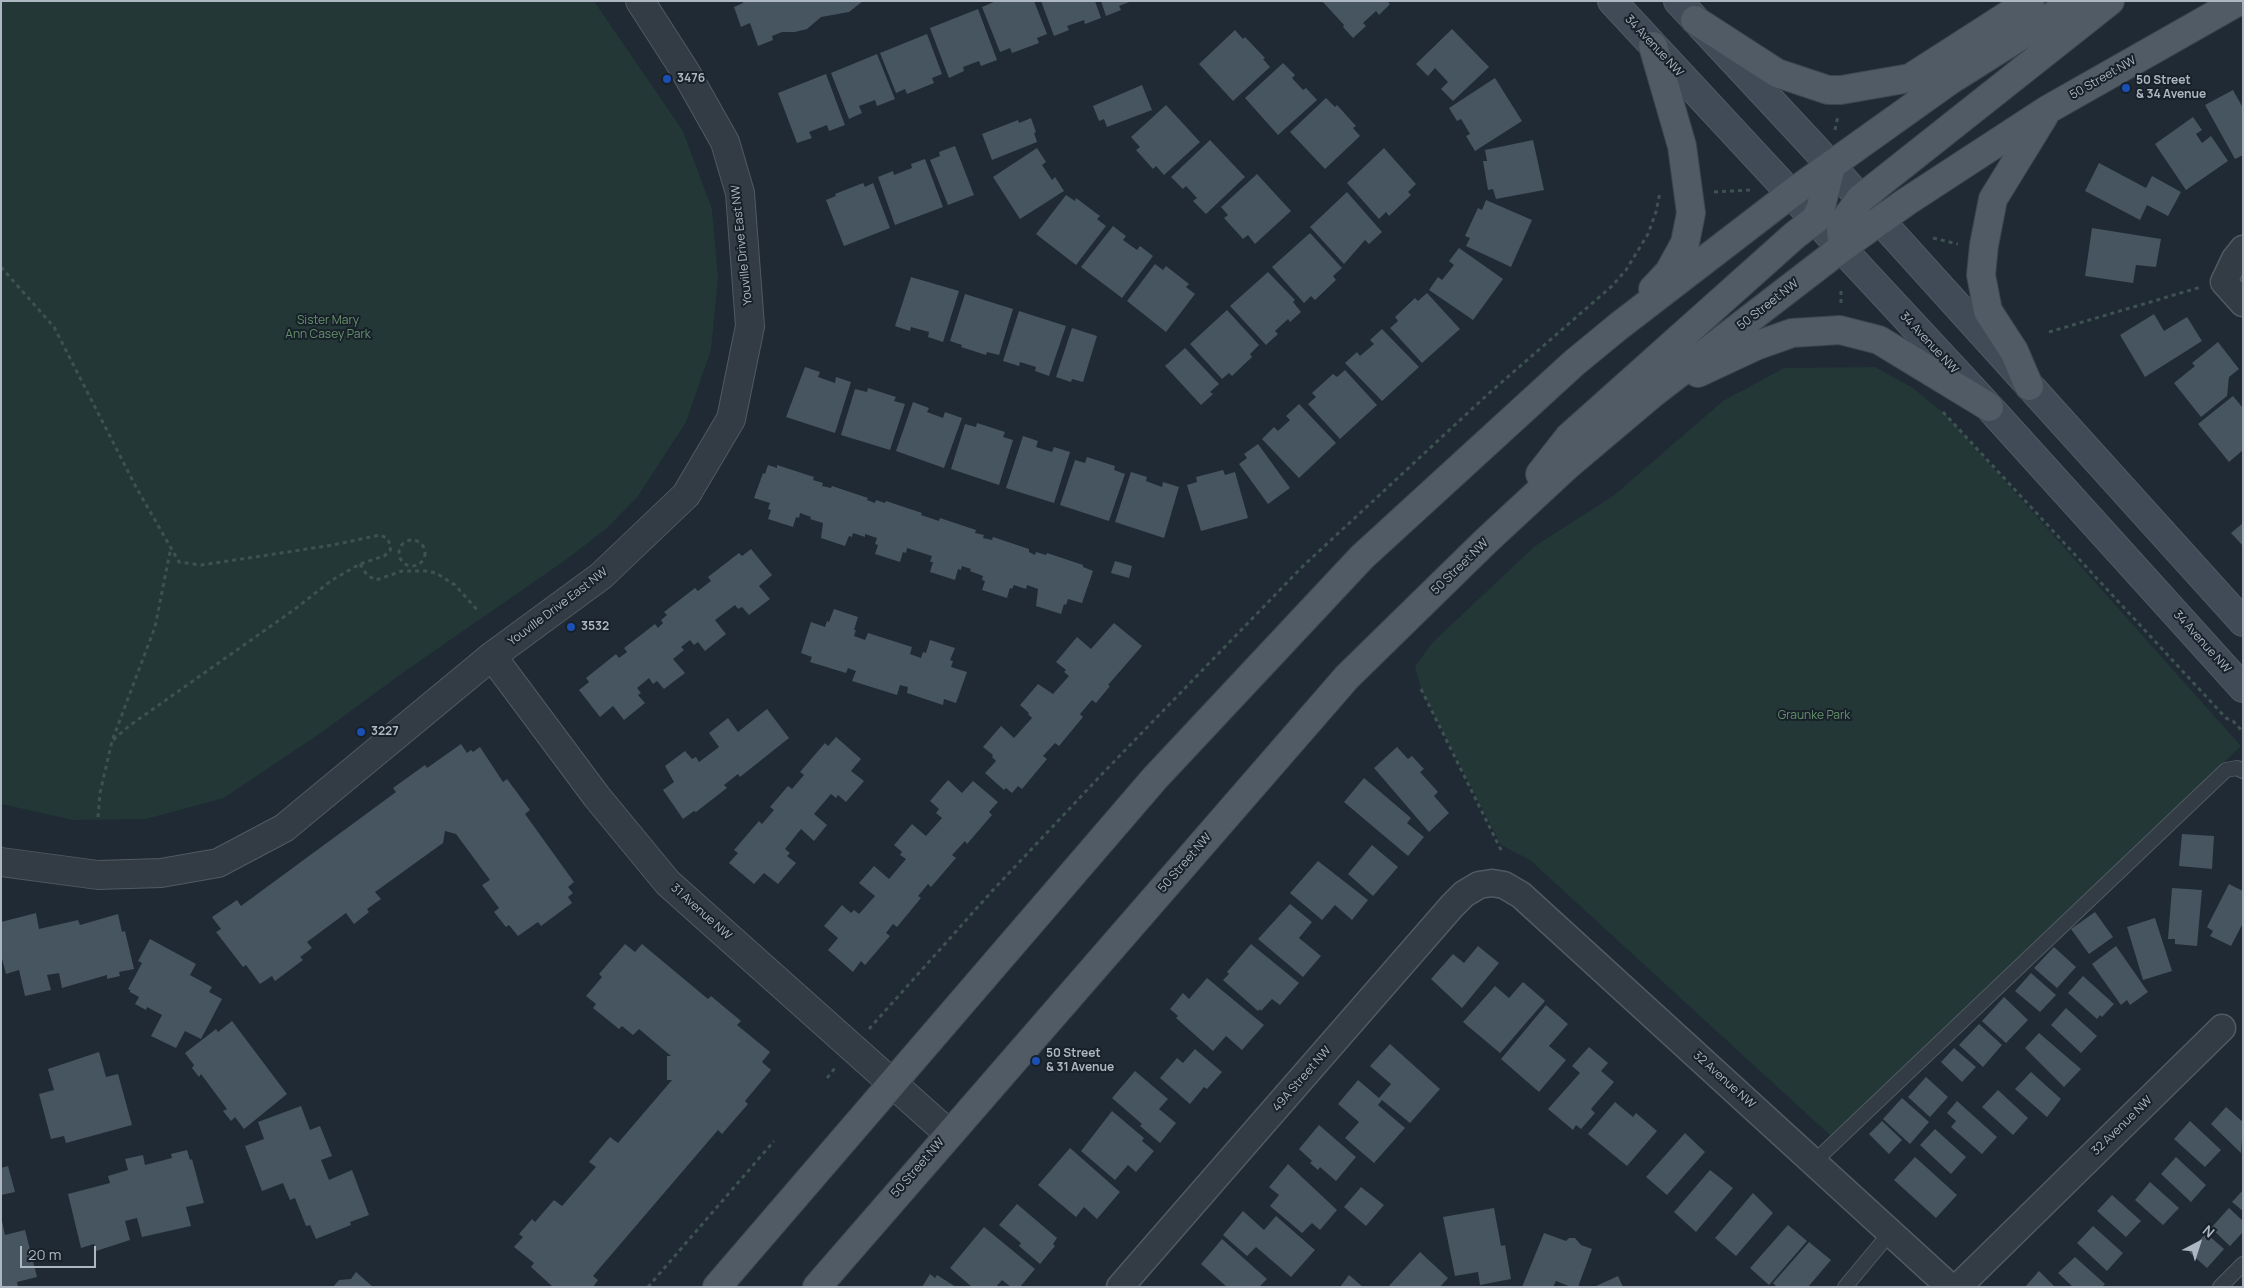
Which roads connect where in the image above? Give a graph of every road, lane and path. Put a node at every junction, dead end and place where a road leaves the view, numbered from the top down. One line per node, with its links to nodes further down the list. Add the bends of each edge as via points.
1 (640, 1): 35 (street, Youville Drive East NW, via 725,142 740,193 750,326 731,419 686,494 600,576)
2 (1612, 1): 8 (main road, 34 Avenue NW)
3 (2030, 1): 7 (main road, via 1910,78 1841,90 1828,90 1777,73)
4 (2076, 1): 10 (main road, via 1949,81)
5 (2110, 1): 13 (main road)
6 (2239, 1): 9 (main road, 50 Street NW)
7 (1686, 11): 10 (main road)
8 (1653, 46): 12 (main road, 34 Avenue NW); 23 (main road, via 1682,146 1691,213 1684,243 1669,272)
9 (2047, 110): 15 (main road, 50 Street NW); 25 (main road, via 1993,199 1981,275 1988,311 2014,351)
10 (1831, 166): 12 (main road); 13 (main road); 14 (main road)
11 (1660, 190): 45 (path, via 1648,234 1612,286 1479,401 1302,567 1032,848)
12 (1792, 193): 14 (main road, 34 Avenue NW); 23 (main road)
13 (1860, 199): 15 (main road); 18 (main road, via 1841,231)
14 (1816, 219): 18 (main road, 34 Avenue NW); 29 (main road, via 1569,436)
15 (1880, 222): 18 (main road, 50 Street NW); 25 (main road)
16 (1926, 236): 17 (path)
17 (1960, 244)
18 (1842, 247): 26 (main road, 50 Street NW); 27 (main road, 34 Avenue NW)
19 (2239, 254): 21 (street)
20 (1, 267): 30 (path, via 54,327 136,487)
21 (2224, 282): 22 (street); 24 (path)
22 (2243, 303)
23 (1619, 326): 47 (main road, via 1574,363 1362,557 1155,778)
24 (2049, 332)
25 (2030, 386): 34 (main road)
26 (1652, 394): 27 (main road, via 1758,345 1792,333 1840,330 1879,340); 29 (main road, 50 Street NW, via 1568,465)
27 (1989, 407): 36 (main road, 34 Avenue NW)
28 (1940, 410): 38 (path, via 2226,718)
29 (1486, 541): 48 (main road, 50 Street NW, via 1348,677)
30 (171, 546): 31 (path, via 179,562 201,565 371,536 387,538 390,552); 39 (path, via 155,627)
31 (360, 564): 32 (path, via 367,575 376,580); 39 (path, via 332,580)
32 (414, 568): 32 (path, via 423,559 424,552 421,545 411,540 401,547 399,554 406,564); 33 (path, via 447,578)
33 (479, 612)
34 (2243, 622)
35 (492, 656): 43 (street, Youville Drive East NW, via 284,828 218,862 162,873 98,875); 47 (street, 31 Avenue NW, via 598,797 668,883)
36 (2243, 688)
37 (1421, 689): 42 (path)
38 (2243, 732)
39 (112, 741): 41 (path)
40 (2243, 771): 50 (lane, via 2237,768 2226,770)
41 (98, 817)
42 (1502, 852)
43 (1, 862)
44 (1492, 883): 50 (street, 32 Avenue NW, via 1504,885 1521,895); 56 (street, 49A Street NW, via 1478,885 1452,906)
45 (876, 1022)
46 (2222, 1028): 59 (street, 32 Avenue NW)
47 (891, 1083): 48 (street, 31 Avenue NW); 54 (main road)
48 (948, 1133): 55 (main road, 50 Street NW)
49 (774, 1141): 53 (path)
50 (1814, 1162): 51 (street, 32 Avenue NW)
51 (1890, 1233): 57 (lane); 58 (street, 32 Avenue NW)
52 (2243, 1264): 60 (lane)
53 (648, 1287)
54 (717, 1287)
55 (817, 1287)
56 (1120, 1287)
57 (1845, 1287)
58 (1950, 1287)
59 (1958, 1287)
60 (2220, 1287)

